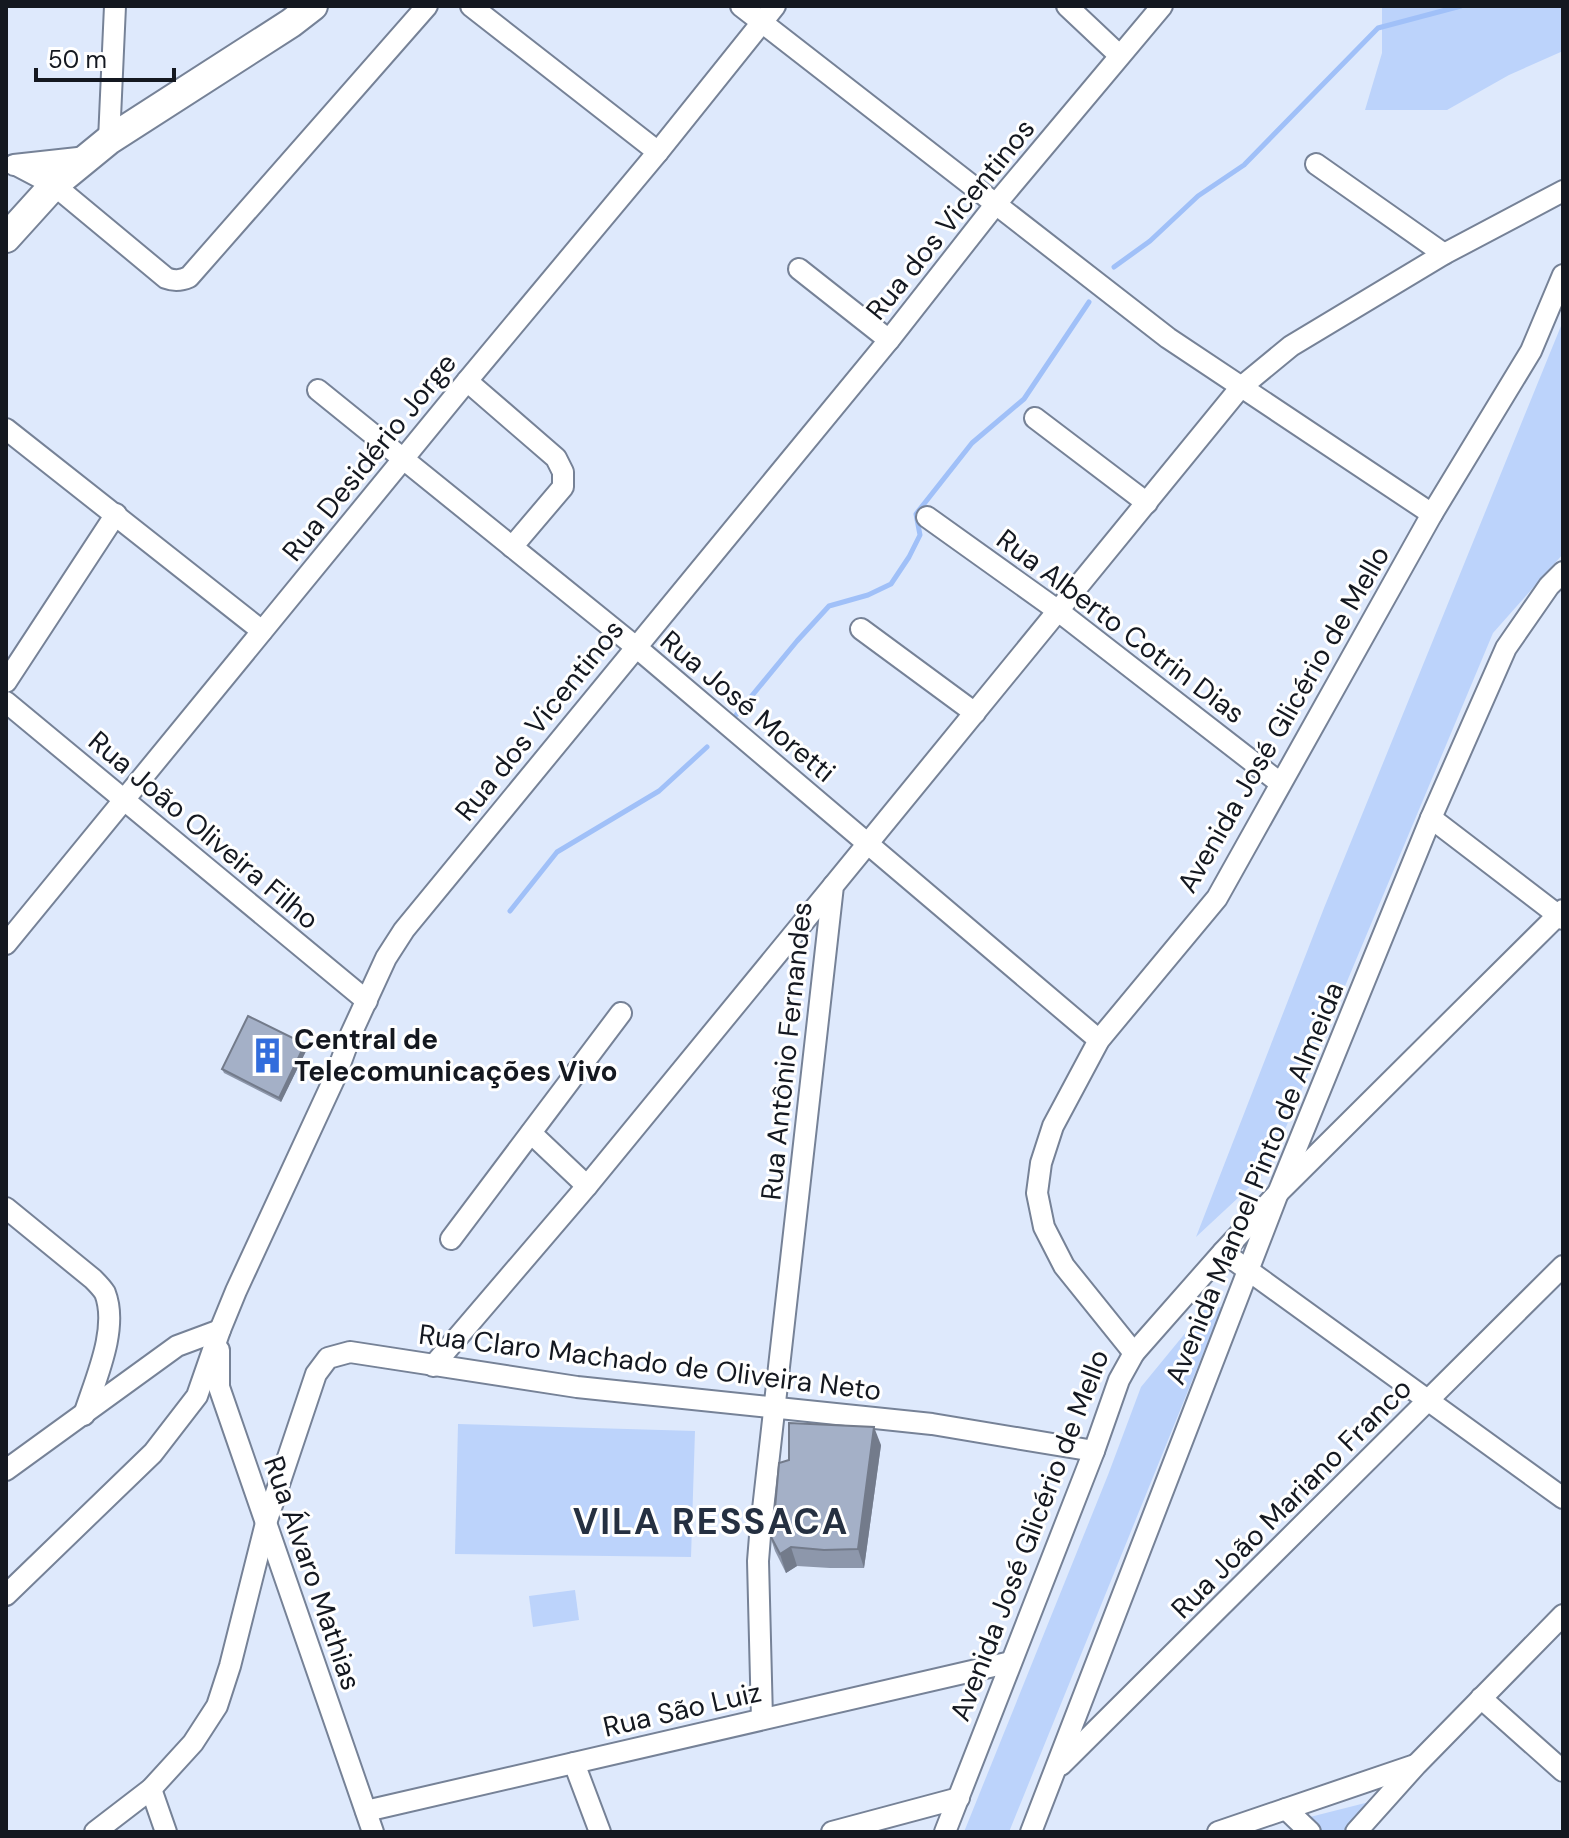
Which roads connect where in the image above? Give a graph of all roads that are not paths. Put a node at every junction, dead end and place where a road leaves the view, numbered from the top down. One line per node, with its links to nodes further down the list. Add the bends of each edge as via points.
1 (115, 6): 11 (street)
2 (313, 6): 11 (main road)
3 (427, 6): 16 (street, via 182,281 166,278)
4 (471, 6): 12 (street)
5 (741, 6): 9 (street)
6 (775, 6): 9 (street, Rua Desidério Jorge)
7 (1067, 6): 10 (street)
8 (1162, 6): 10 (street, Rua dos Vicentinos)
9 (762, 23): 12 (street, Rua Desidério Jorge); 18 (street)
10 (1119, 55): 18 (street, Rua dos Vicentinos)
11 (109, 140): 13 (main road)
12 (658, 152): 24 (street, Rua Desidério Jorge)
13 (87, 157): 15 (street); 16 (main road)
14 (1316, 164): 20 (street)
15 (11, 165): 16 (street)
16 (54, 185): 19 (main road)
17 (1563, 191): 20 (street, Rua Antônio Fernandes)
18 (995, 205): 23 (street, Rua dos Vicentinos); 25 (street)
19 (6, 238)
20 (1444, 254): 25 (street, Rua Antônio Fernandes, via 1291,346)
21 (799, 269): 23 (street)
22 (1563, 275): 32 (street, Avenida José Glicério de Mello, via 1531,351)
23 (889, 340): 39 (street, Rua dos Vicentinos)
24 (467, 381): 29 (street, Rua Desidério Jorge); 34 (street, via 556,458 563,472 563,487)
25 (1240, 388): 30 (street, Rua Antônio Fernandes); 32 (street)
26 (318, 390): 29 (street, Rua José Moretti)
27 (1035, 418): 30 (street)
28 (6, 429): 31 (street)
29 (404, 460): 34 (street, Rua José Moretti); 38 (street, Rua Desidério Jorge)
30 (1147, 503): 36 (street, Rua Antônio Fernandes)
31 (116, 514): 38 (street); 40 (street)
32 (1432, 514): 43 (street, Avenida José Glicério de Mello)
33 (927, 517): 36 (street, Rua Alberto Cotrin Dias)
34 (512, 547): 39 (street, Rua José Moretti)
35 (1563, 572): 45 (street, Avenida Manoel Pinto de Almeida, via 1506,648)
36 (1057, 610): 42 (street, Rua Antônio Fernandes); 43 (street, Rua Alberto Cotrin Dias)
37 (861, 629): 42 (street)
38 (262, 631): 44 (street, Rua Desidério Jorge)
39 (636, 647): 46 (street, Rua José Moretti); 50 (street, Rua dos Vicentinos, via 404,930)
40 (6, 682)
41 (6, 702): 44 (street, Rua João Oliveira Filho)
42 (975, 713): 46 (street, Rua Antônio Fernandes)
43 (1280, 783): 52 (street, Avenida José Glicério de Mello, via 1217,898)
44 (125, 800): 49 (street, Rua Desidério Jorge); 50 (street, Rua João Oliveira Filho)
45 (1431, 818): 48 (street); 55 (street, Avenida Manoel Pinto de Almeida)
46 (867, 843): 47 (street, Rua Antônio Fernandes); 52 (street, Rua José Moretti)
47 (833, 886): 54 (street); 65 (street, Rua Antônio Fernandes)
48 (1561, 915): 55 (street)
49 (6, 944)
50 (367, 1001): 61 (street, Rua dos Vicentinos)
51 (621, 1013): 53 (street)
52 (1099, 1040): 62 (street, Avenida José Glicério de Mello, via 1053,1126 1037,1193 1044,1227 1064,1266)
53 (531, 1133): 54 (street); 57 (street)
54 (587, 1186): 63 (street)
55 (1278, 1193): 58 (street); 60 (street, Avenida Manoel Pinto de Almeida)
56 (6, 1208): 66 (street, via 104,1291 107,1342)
57 (451, 1239)
58 (1223, 1252): 60 (street); 62 (street)
59 (1563, 1266): 64 (street, Rua João Mariano Franco)
60 (1248, 1271): 64 (street); 78 (street, Avenida Manoel Pinto de Almeida)
61 (220, 1330): 66 (street, via 177,1346); 70 (street, Rua Álvaro Mathias, via 219,1387); 71 (street, Rua dos Vicentinos, via 197,1396 153,1453)
62 (1134, 1353): 67 (street, Avenida José Glicério de Mello)
63 (433, 1366): 65 (street, Rua Claro Machado de Oliveira Neto); 70 (street, Rua Claro Machado de Oliveira Neto, via 350,1352 328,1358 316,1374)
64 (1429, 1400): 69 (street); 78 (street, Rua João Mariano Franco)
65 (773, 1408): 67 (street, Rua Claro Machado de Oliveira Neto, via 932,1424); 75 (street, Rua Antônio Fernandes, via 758,1561)
66 (84, 1415): 68 (street)
67 (1094, 1451): 73 (street, Avenida José Glicério de Mello)
68 (6, 1470)
69 (1563, 1498)
70 (266, 1523): 80 (street, via 217,1706 193,1743); 83 (street, Rua Álvaro Mathias)
71 (6, 1595)
72 (1563, 1615): 74 (street)
73 (1011, 1662): 75 (street, Rua São Luiz); 81 (street, Avenida José Glicério de Mello)
74 (1481, 1698): 77 (street); 79 (street)
75 (762, 1719): 76 (street, Rua São Luiz)
76 (574, 1763): 83 (street, Rua São Luiz); 87 (street)
77 (1416, 1765): 82 (street); 93 (street)
78 (1057, 1769): 90 (street, Avenida Manoel Pinto de Almeida)
79 (1563, 1771)
80 (151, 1789): 84 (street); 85 (street)
81 (959, 1798): 88 (street); 89 (street, Avenida José Glicério de Mello)
82 (1286, 1809): 91 (street); 92 (street)
83 (366, 1811): 86 (street, Rua Álvaro Mathias)
84 (95, 1832)
85 (166, 1832)
86 (373, 1832)
87 (600, 1832)
88 (832, 1832)
89 (945, 1832)
90 (1031, 1832)
91 (1218, 1832)
92 (1310, 1832)
93 (1356, 1832)

